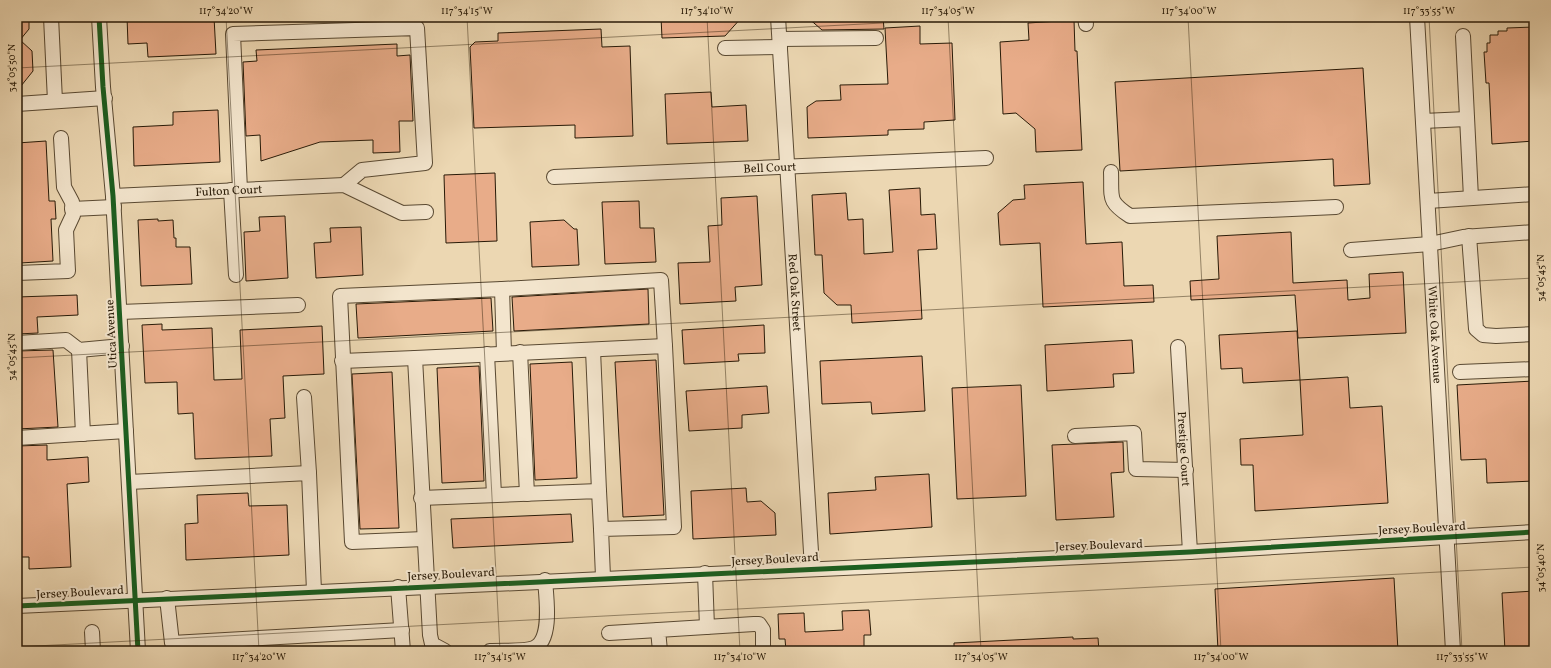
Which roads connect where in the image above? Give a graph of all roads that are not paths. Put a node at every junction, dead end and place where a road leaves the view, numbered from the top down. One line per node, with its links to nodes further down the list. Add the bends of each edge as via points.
1 (51, 17): 10 (street)
2 (99, 17): 9 (street, Utica Avenue)
3 (778, 17): 7 (street, Red Oak Street)
4 (1417, 17): 13 (street, White Oak Avenue)
5 (1463, 36): 12 (street)
6 (876, 38): 7 (street)
7 (780, 43): 8 (street); 16 (street, Red Oak Street)
8 (725, 48)
9 (105, 98): 10 (street); 24 (street, Utica Avenue)
10 (56, 101): 11 (street)
11 (17, 104)
12 (1466, 119): 13 (street); 22 (street)
13 (1423, 121): 23 (street, White Oak Avenue)
14 (61, 138): 26 (street, via 64,187 72,202)
15 (986, 158): 16 (street, Bell Court)
16 (787, 166): 18 (street, Bell Court); 68 (street, Red Oak Street)
17 (1111, 172): 25 (street, via 1112,201 1116,207 1130,216)
18 (554, 177)
19 (344, 185): 20 (street, Fulton Court); 20 (street, via 362,170 425,163 417,28 233,34); 27 (street, via 402,213)
20 (235, 190): 24 (street, Fulton Court); 33 (street)
21 (1534, 194): 22 (street)
22 (1470, 198): 23 (street)
23 (1428, 201): 30 (street, White Oak Avenue)
24 (114, 202): 26 (street, Fulton Court); 36 (street, Utica Avenue)
25 (1336, 207)
26 (72, 209): 32 (street, via 66,230 68,271)
27 (426, 212)
28 (1534, 232): 29 (street)
29 (1469, 236): 30 (street); 37 (street, via 1476,329 1483,335)
30 (1430, 244): 31 (street); 65 (street, White Oak Avenue)
31 (1351, 250)
32 (17, 273)
33 (236, 275)
34 (502, 289): 40 (street, via 661,280); 45 (street); 48 (street, via 340,296)
35 (298, 305): 36 (street)
36 (120, 312): 39 (street, Utica Avenue)
37 (1534, 334)
38 (17, 343): 42 (street, via 66,340)
39 (122, 346): 42 (street); 52 (street, Utica Avenue)
40 (665, 346): 43 (street); 63 (street, via 674,527)
41 (1178, 347): 56 (street, Prestige Court)
42 (79, 350): 53 (street)
43 (593, 350): 44 (street); 59 (street)
44 (520, 352): 45 (street); 60 (street)
45 (504, 353): 46 (street)
46 (487, 354): 47 (street); 61 (street)
47 (415, 358): 48 (street); 62 (street)
48 (342, 361): 66 (street, via 352,542)
49 (1534, 369): 50 (street)
50 (1460, 372)
51 (304, 397): 57 (street)
52 (126, 431): 53 (street); 58 (street, Utica Avenue)
53 (83, 434): 55 (street)
54 (1075, 436): 56 (street, via 1134,433 1136,469)
55 (17, 438)
56 (1186, 470): 67 (street, Prestige Court)
57 (309, 473): 58 (street); 74 (street)
58 (129, 482): 76 (street, Utica Avenue)
59 (599, 491): 60 (street); 63 (street)
60 (527, 494): 61 (street)
61 (494, 496): 62 (street)
62 (421, 498): 66 (street)
63 (601, 529): 70 (street)
64 (1534, 532): 65 (street, Jersey Boulevard)
65 (1447, 537): 67 (street, Jersey Boulevard); 91 (street, White Oak Avenue)
66 (424, 538): 72 (street)
67 (1190, 552): 68 (street, Jersey Boulevard)
68 (812, 568): 69 (street, Jersey Boulevard)
69 (705, 573): 70 (street, Jersey Boulevard); 78 (street)
70 (603, 577): 71 (street, Jersey Boulevard)
71 (545, 580): 72 (street, Jersey Boulevard); 88 (street, via 546,631 540,644 533,648)
72 (428, 586): 73 (street, Jersey Boulevard); 87 (street, via 428,621 432,644)
73 (398, 587): 74 (street, Jersey Boulevard); 79 (street)
74 (314, 591): 75 (street, Jersey Boulevard)
75 (167, 598): 76 (street, Jersey Boulevard); 83 (street)
76 (135, 599): 77 (street, Jersey Boulevard); 85 (street, Utica Avenue)
77 (17, 606)
78 (707, 627): 80 (street); 90 (street, via 759,624 763,630)
79 (402, 630): 83 (street); 86 (street)
80 (658, 630): 82 (street); 89 (street)
81 (92, 632): 84 (street)
82 (609, 633)
83 (172, 647)
84 (93, 651)
85 (138, 651)
86 (403, 651)
87 (444, 651)
88 (490, 651)
89 (660, 651)
90 (763, 651)
91 (1453, 651)

